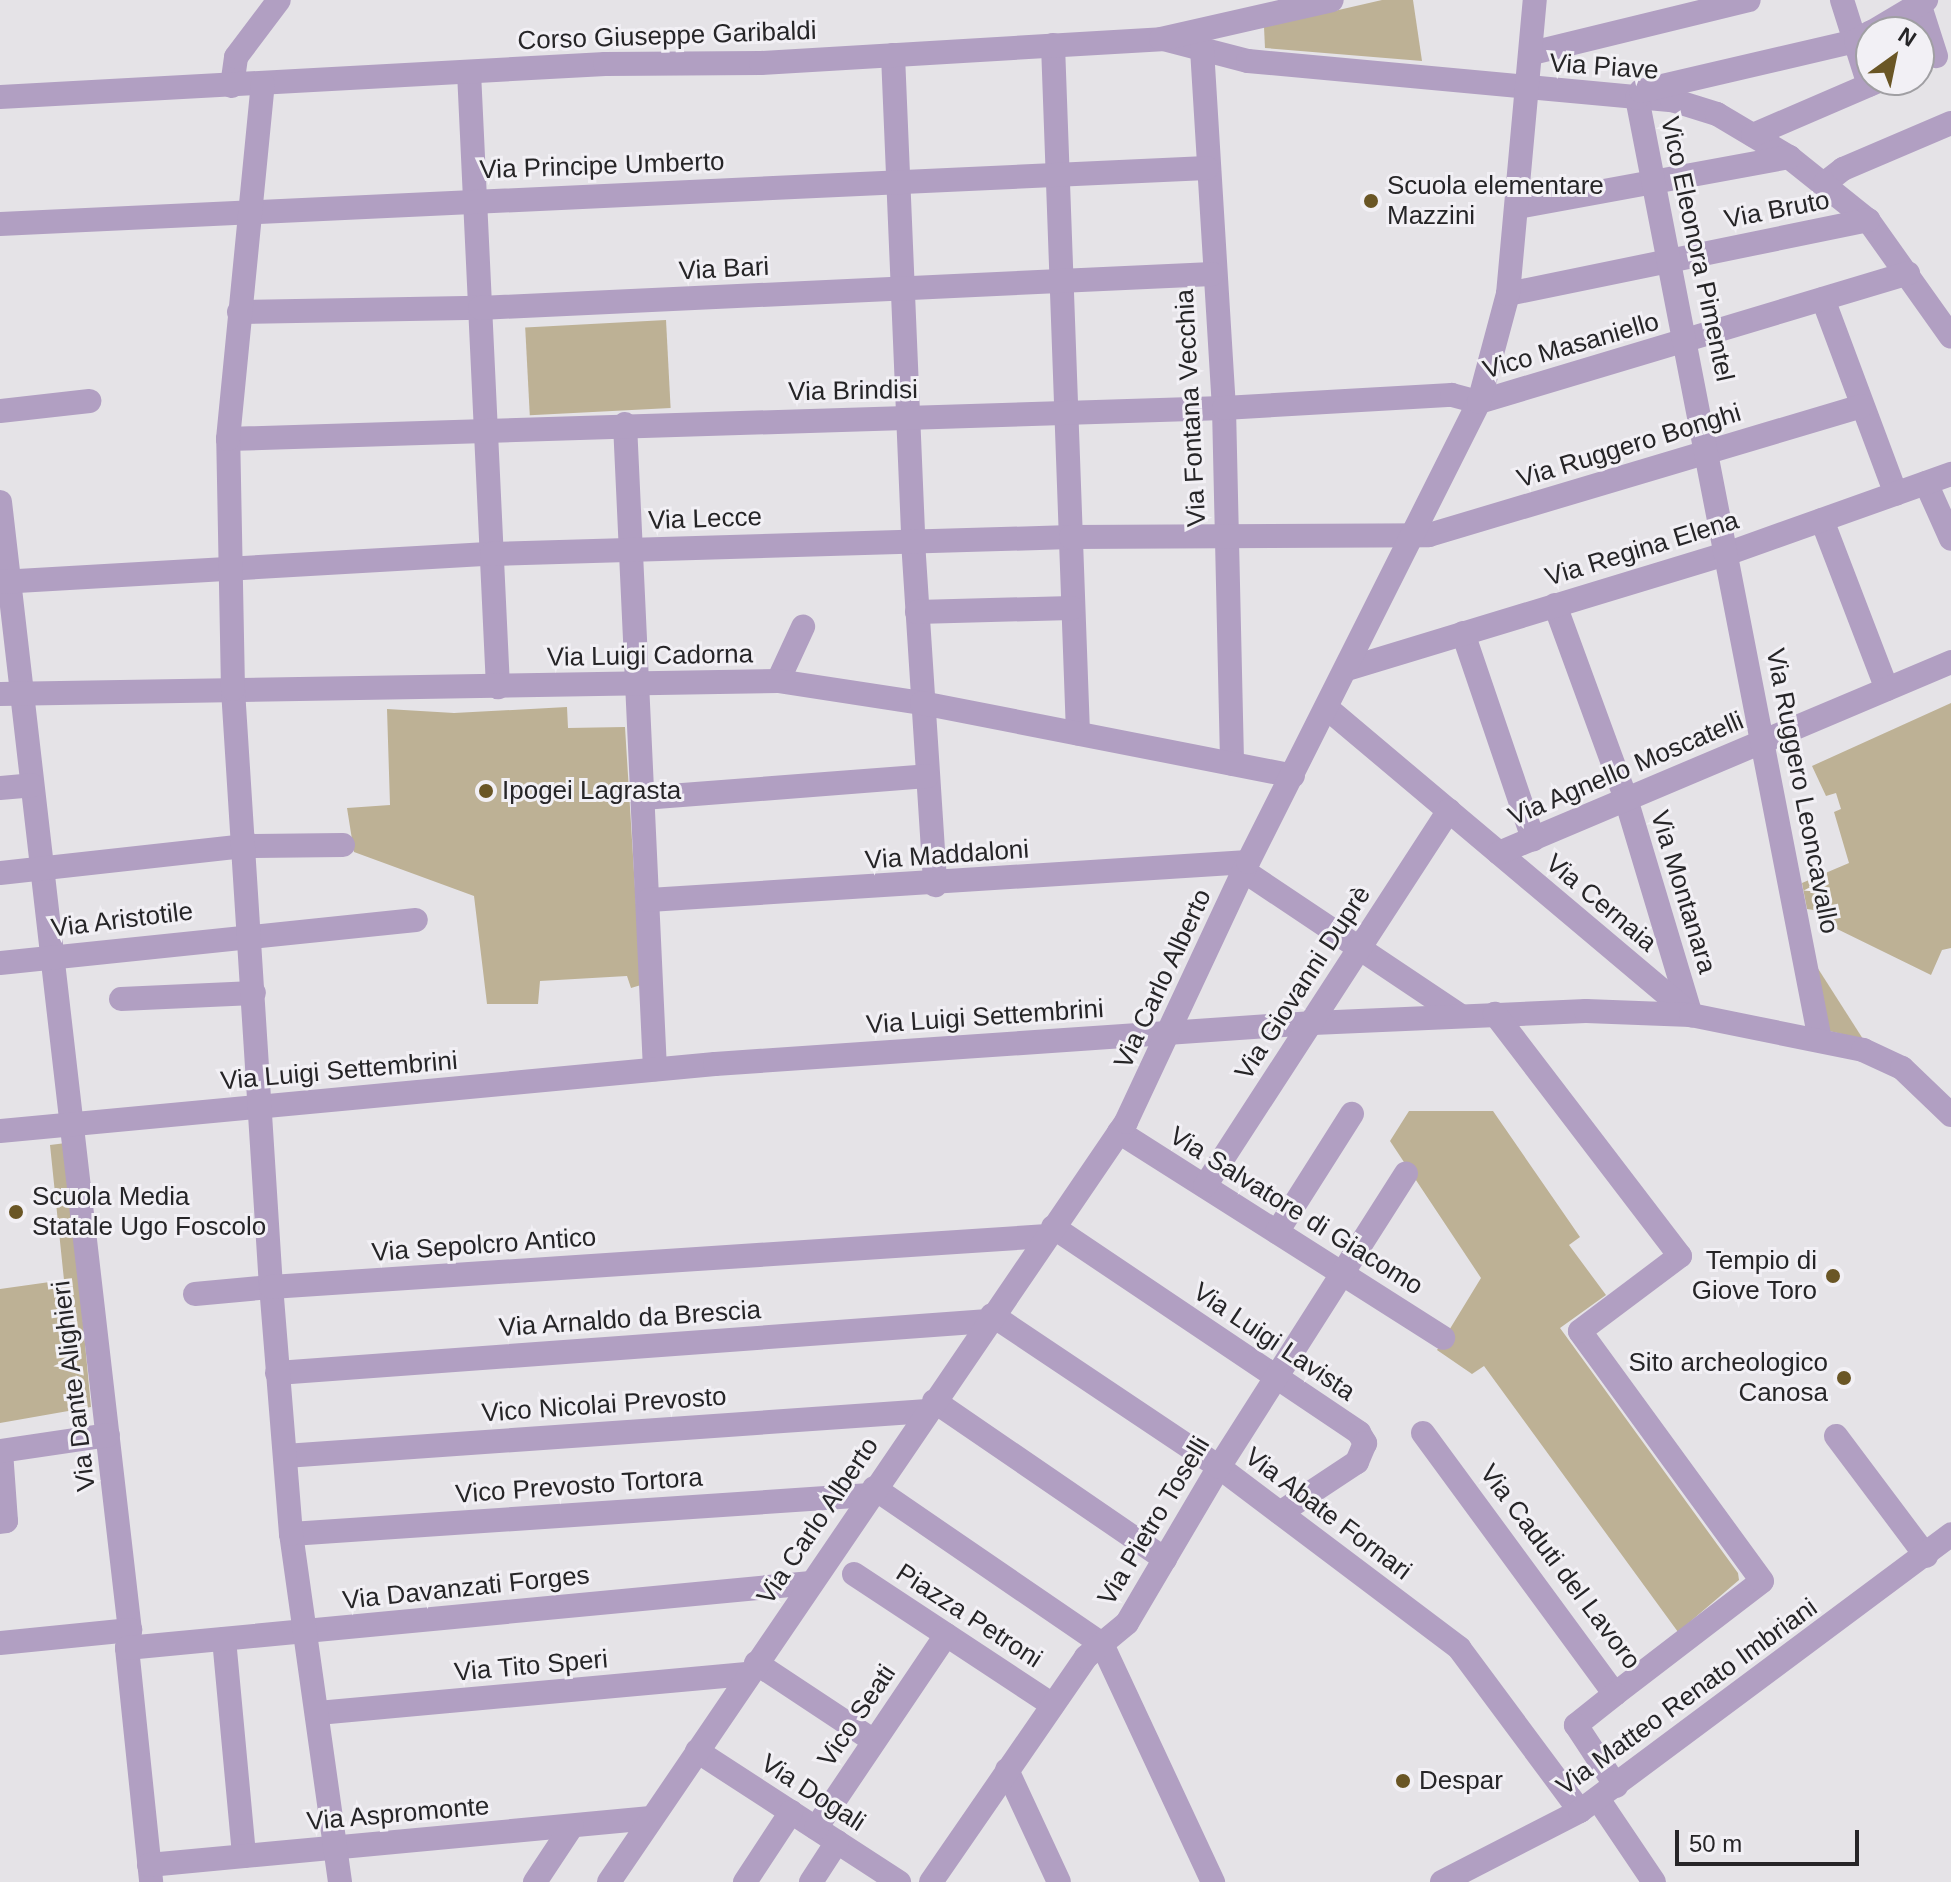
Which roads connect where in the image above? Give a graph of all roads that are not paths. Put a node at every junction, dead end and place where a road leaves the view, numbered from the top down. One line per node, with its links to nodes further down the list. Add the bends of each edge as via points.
1 (279, 0): 17 (street, via 236,57)
2 (1332, 0): 10 (street, Corso Giuseppe Garibaldi)
3 (1535, 0): 13 (street, Via Carlo Alberto)
4 (1749, 0): 13 (street)
5 (1842, 0): 8 (street)
6 (1921, 1): 7 (street)
7 (1897, 16)
8 (1855, 19)
9 (1855, 38): 21 (street, via 1641,91)
10 (1161, 39): 11 (street, Corso Giuseppe Garibaldi); 12 (street, Via Piave)
11 (1053, 45): 14 (street, Corso Giuseppe Garibaldi); 26 (street)
12 (1202, 49): 18 (street, Via Piave, via 1248,61); 25 (street, Via Fontana Vecchia)
13 (1532, 53): 18 (street, Via Carlo Alberto)
14 (893, 55): 15 (street, Corso Giuseppe Garibaldi); 27 (street)
15 (469, 72): 16 (street, Corso Giuseppe Garibaldi); 30 (street)
16 (263, 84): 17 (street, Corso Giuseppe Garibaldi); 32 (street)
17 (232, 86): 20 (street, Corso Giuseppe Garibaldi)
18 (1530, 90): 21 (street, Via Piave); 31 (street, Via Carlo Alberto)
19 (1855, 91): 23 (street)
20 (0, 97)
21 (1637, 98): 23 (street, Via Piave, via 1672,100 1717,114); 28 (street, Vico Eleonora Pimentel)
22 (1951, 123): 29 (street, via 1843,169)
23 (1753, 135): 24 (street, Via Piave)
24 (1789, 157): 28 (street); 29 (street, Via Piave)
25 (1207, 168): 26 (street, Via Principe Umberto); 37 (street, Via Fontana Vecchia)
26 (1057, 174): 27 (street, Via Principe Umberto); 38 (street)
27 (901, 181): 30 (street, Via Principe Umberto); 39 (street)
28 (1654, 181): 31 (street); 35 (street, Vico Eleonora Pimentel)
29 (1825, 183): 33 (street, Via Piave)
30 (475, 199): 32 (street, Via Principe Umberto); 43 (street)
31 (1517, 207): 40 (street, Via Carlo Alberto)
32 (248, 210): 34 (street, Via Principe Umberto); 44 (street)
33 (1868, 220): 35 (street, Via Bruto); 36 (street, Via Piave)
34 (0, 224)
35 (1670, 260): 40 (street, Via Bruto); 46 (street, Vico Eleonora Pimentel)
36 (1908, 273): 41 (street, Vico Masaniello); 42 (street, Via Piave)
37 (1212, 274): 38 (street, Via Bari); 50 (street, Via Fontana Vecchia)
38 (1059, 282): 39 (street, Via Bari); 52 (street)
39 (904, 289): 43 (street, Via Bari); 53 (street)
40 (1508, 294): 48 (street, Via Carlo Alberto)
41 (1823, 299): 46 (street, Vico Masaniello); 49 (street)
42 (1942, 306): 45 (street, Via Piave)
43 (480, 308): 44 (street, Via Bari); 55 (street)
44 (239, 312): 56 (street)
45 (1951, 337)
46 (1688, 341): 48 (street, Vico Masaniello); 57 (street, Vico Eleonora Pimentel)
47 (89, 401): 51 (street)
48 (1479, 402): 50 (street, Via Brindisi, via 1452,395); 63 (street, Via Carlo Alberto)
49 (1861, 406): 57 (street, Via Ruggero Bonghi); 60 (street)
50 (1224, 408): 52 (street, Via Brindisi); 65 (street, Via Fontana Vecchia)
51 (0, 411)
52 (1064, 413): 53 (street, Via Brindisi); 64 (street)
53 (910, 417): 54 (street, Via Brindisi); 67 (street)
54 (625, 424): 55 (street, Via Brindisi); 68 (street)
55 (486, 431): 56 (street, Via Brindisi); 70 (street)
56 (228, 439): 71 (street)
57 (1710, 451): 63 (street, Via Ruggero Bonghi, via 1429,535); 69 (street, Vico Eleonora Pimentel)
58 (1951, 474): 59 (street, Via Regina Elena)
59 (1926, 483): 60 (street, Via Regina Elena); 66 (street)
60 (1896, 494): 62 (street, Via Regina Elena)
61 (0, 502): 72 (street, Via Dante Alighieri)
62 (1822, 520): 69 (street, Via Regina Elena); 84 (street)
63 (1413, 534): 65 (street, Via Lecce); 79 (street, Via Carlo Alberto)
64 (1071, 537): 65 (street, Via Lecce); 67 (street, Via Lecce); 74 (street)
65 (1226, 537): 90 (street, Via Fontana Vecchia)
66 (1951, 539)
67 (913, 541): 68 (street, Via Lecce); 75 (street)
68 (632, 550): 70 (street, Via Lecce); 81 (street)
69 (1729, 553): 73 (street, Via Regina Elena); 89 (street, Via Ruggero Leoncavallo)
70 (492, 554): 71 (street, Via Lecce); 82 (street)
71 (230, 569): 72 (street, Via Lecce); 83 (street)
72 (4, 581): 85 (street, Via Dante Alighieri)
73 (1555, 605): 77 (street, Via Regina Elena); 96 (street, Via Montanara)
74 (1072, 608): 75 (street); 88 (street)
75 (917, 612): 86 (street)
76 (803, 627): 80 (street)
77 (1463, 633): 79 (street, Via Regina Elena); 98 (street)
78 (1951, 662): 84 (street, Via Agnello Moscatelli)
79 (1347, 669): 87 (street, Via Carlo Alberto)
80 (778, 681): 81 (street, Via Luigi Cadorna); 86 (street, Via Luigi Cadorna)
81 (639, 685): 82 (street, Via Luigi Cadorna); 95 (street)
82 (498, 687): 83 (street, Via Luigi Cadorna)
83 (233, 689): 85 (street, Via Luigi Cadorna); 100 (street)
84 (1887, 689): 89 (street, Via Agnello Moscatelli)
85 (10, 692): 93 (street, Via Dante Alighieri)
86 (922, 703): 88 (street, Via Luigi Cadorna); 91 (street)
87 (1328, 709): 92 (street, Via Carlo Alberto); 97 (street, Via Cernaia)
88 (1078, 734): 90 (street, Via Luigi Cadorna)
89 (1764, 741): 96 (street, Via Agnello Moscatelli); 119 (street, Via Ruggero Leoncavallo)
90 (1232, 764): 92 (street, Via Luigi Cadorna)
91 (927, 776): 95 (street); 105 (street)
92 (1293, 776): 102 (street, Via Carlo Alberto)
93 (32, 785): 94 (street); 103 (street, Via Dante Alighieri)
94 (0, 788)
95 (643, 798): 106 (street)
96 (1626, 799): 98 (street, Via Agnello Moscatelli); 116 (street, Via Montanara)
97 (1449, 810): 101 (street, Via Cernaia); 109 (street, Via Giovanni Duprè)
98 (1533, 839): 101 (street, Via Agnello Moscatelli)
99 (343, 845): 100 (street)
100 (244, 846): 103 (street); 108 (street)
101 (1499, 853): 116 (street, Via Cernaia)
102 (1246, 866): 105 (street, Via Maddaloni); 109 (street); 118 (street, Via Carlo Alberto)
103 (41, 868): 104 (street); 110 (street, Via Dante Alighieri)
104 (0, 873)
105 (935, 885): 106 (street, Via Maddaloni)
106 (649, 900): 120 (street)
107 (416, 920): 108 (street, Via Aristotile)
108 (250, 934): 110 (street, Via Aristotile); 112 (street)
109 (1358, 948): 115 (street); 117 (street, Via Giovanni Duprè)
110 (52, 957): 111 (street, Via Aristotile); 124 (street, Via Dante Alighieri)
111 (0, 963)
112 (254, 993): 113 (street); 121 (street)
113 (121, 999)
114 (1495, 1014): 115 (street, Via Luigi Settembrini); 116 (street, Via Luigi Settembrini); 160 (street, Via Caduti del Lavoro, via 1680,1256 1580,1331 1762,1581)
115 (1459, 1015): 117 (street, Via Luigi Settembrini)
116 (1691, 1015): 119 (street, Via Luigi Settembrini)
117 (1313, 1023): 118 (street, Via Luigi Settembrini); 128 (street, Via Giovanni Duprè)
118 (1168, 1033): 120 (street, Via Luigi Settembrini); 126 (street, Via Carlo Alberto)
119 (1820, 1040): 123 (street, Via Luigi Settembrini, via 1863,1050 1902,1068)
120 (655, 1069): 121 (street, Via Luigi Settembrini)
121 (262, 1106): 124 (street, Via Luigi Settembrini); 132 (street)
122 (1352, 1114): 130 (street)
123 (1951, 1115)
124 (72, 1124): 125 (street, Via Luigi Settembrini); 140 (street, Via Dante Alighieri)
125 (0, 1131)
126 (1119, 1132): 128 (street, Via Salvatore di Giacomo); 129 (street, Via Carlo Alberto)
127 (1406, 1174): 131 (street, Via Pietro Toselli)
128 (1205, 1186): 130 (street, Via Salvatore di Giacomo)
129 (1050, 1232): 132 (street, Via Sepolcro Antico); 134 (street, Via Carlo Alberto); 137 (street, Via Luigi Lavista)
130 (1277, 1232): 131 (street, Via Salvatore di Giacomo)
131 (1343, 1273): 135 (street, Via Salvatore di Giacomo); 137 (street, Via Pietro Toselli)
132 (271, 1287): 133 (street, Via Sepolcro Antico); 136 (street)
133 (195, 1294)
134 (990, 1318): 136 (street, Via Arnaldo da Brescia); 138 (street, Via Carlo Alberto); 143 (street, Via Abate Fornari)
135 (1443, 1338)
136 (277, 1373): 142 (street)
137 (1277, 1377): 143 (street, Via Pietro Toselli); 145 (street, Via Luigi Lavista, via 1359,1433 1365,1443 1357,1462)
138 (930, 1406): 142 (street, Vico Nicolai Prevosto); 144 (street, Via Carlo Alberto); 150 (street)
139 (1423, 1433): 160 (street, Via Caduti del Lavoro)
140 (108, 1435): 146 (street, via 1,1451 6,1521); 155 (street, Via Dante Alighieri)
141 (1836, 1436): 149 (street)
142 (285, 1456): 147 (street)
143 (1219, 1467): 145 (street, Via Abate Fornari); 150 (street, Via Pietro Toselli)
144 (872, 1492): 147 (street, Vico Prevosto Tortora); 152 (street, Via Carlo Alberto); 158 (street)
145 (1280, 1513): 166 (street, Via Abate Fornari, via 1459,1648)
146 (0, 1522)
147 (291, 1534): 153 (street)
148 (1951, 1534): 149 (street, Via Matteo Renato Imbriani)
149 (1926, 1556): 166 (street, Via Matteo Renato Imbriani)
150 (1165, 1559): 158 (street, Via Pietro Toselli, via 1127,1623)
151 (854, 1574): 154 (street, Piazza Petroni)
152 (811, 1583): 153 (street, Via Davanzati Forges); 159 (street, Via Carlo Alberto)
153 (308, 1632): 156 (street, Via Davanzati Forges); 162 (street)
154 (946, 1635): 161 (street, Piazza Petroni); 163 (street, Vico Seati)
155 (128, 1639): 156 (street, Via Davanzati Forges); 157 (street, Via Davanzati Forges); 174 (street, Via Dante Alighieri)
156 (224, 1639): 173 (street)
157 (0, 1643)
158 (1102, 1644): 161 (street, Via Pietro Toselli, via 1086,1657); 183 (street)
159 (753, 1668): 162 (street, Via Tito Speri); 163 (street); 164 (street, Via Carlo Alberto)
160 (1615, 1694): 166 (street, via 1576,1725)
161 (1053, 1705): 165 (street, Via Pietro Toselli)
162 (318, 1713): 172 (street)
163 (874, 1741): 170 (street, Vico Seati)
164 (697, 1751): 167 (street, Via Dogali); 168 (street, Via Carlo Alberto)
165 (1007, 1770): 181 (street, Via Pietro Toselli); 182 (street)
166 (1598, 1799): 184 (street, Via Matteo Renato Imbriani); 185 (street)
167 (791, 1812): 170 (street, Via Dogali); 178 (street)
168 (651, 1818): 169 (street, Via Aspromonte); 177 (street, Via Carlo Alberto)
169 (572, 1826): 172 (street, Via Aspromonte); 176 (street)
170 (816, 1828): 171 (street, Via Dogali)
171 (837, 1842): 179 (street); 180 (street, Via Dogali)
172 (334, 1848): 173 (street, Via Aspromonte); 175 (street)
173 (244, 1856): 174 (street, Via Aspromonte)
174 (150, 1874)
175 (340, 1882)
176 (535, 1882)
177 (609, 1882)
178 (745, 1882)
179 (811, 1882)
180 (899, 1882)
181 (931, 1882)
182 (1059, 1882)
183 (1213, 1882)
184 (1442, 1882)
185 (1654, 1882)

